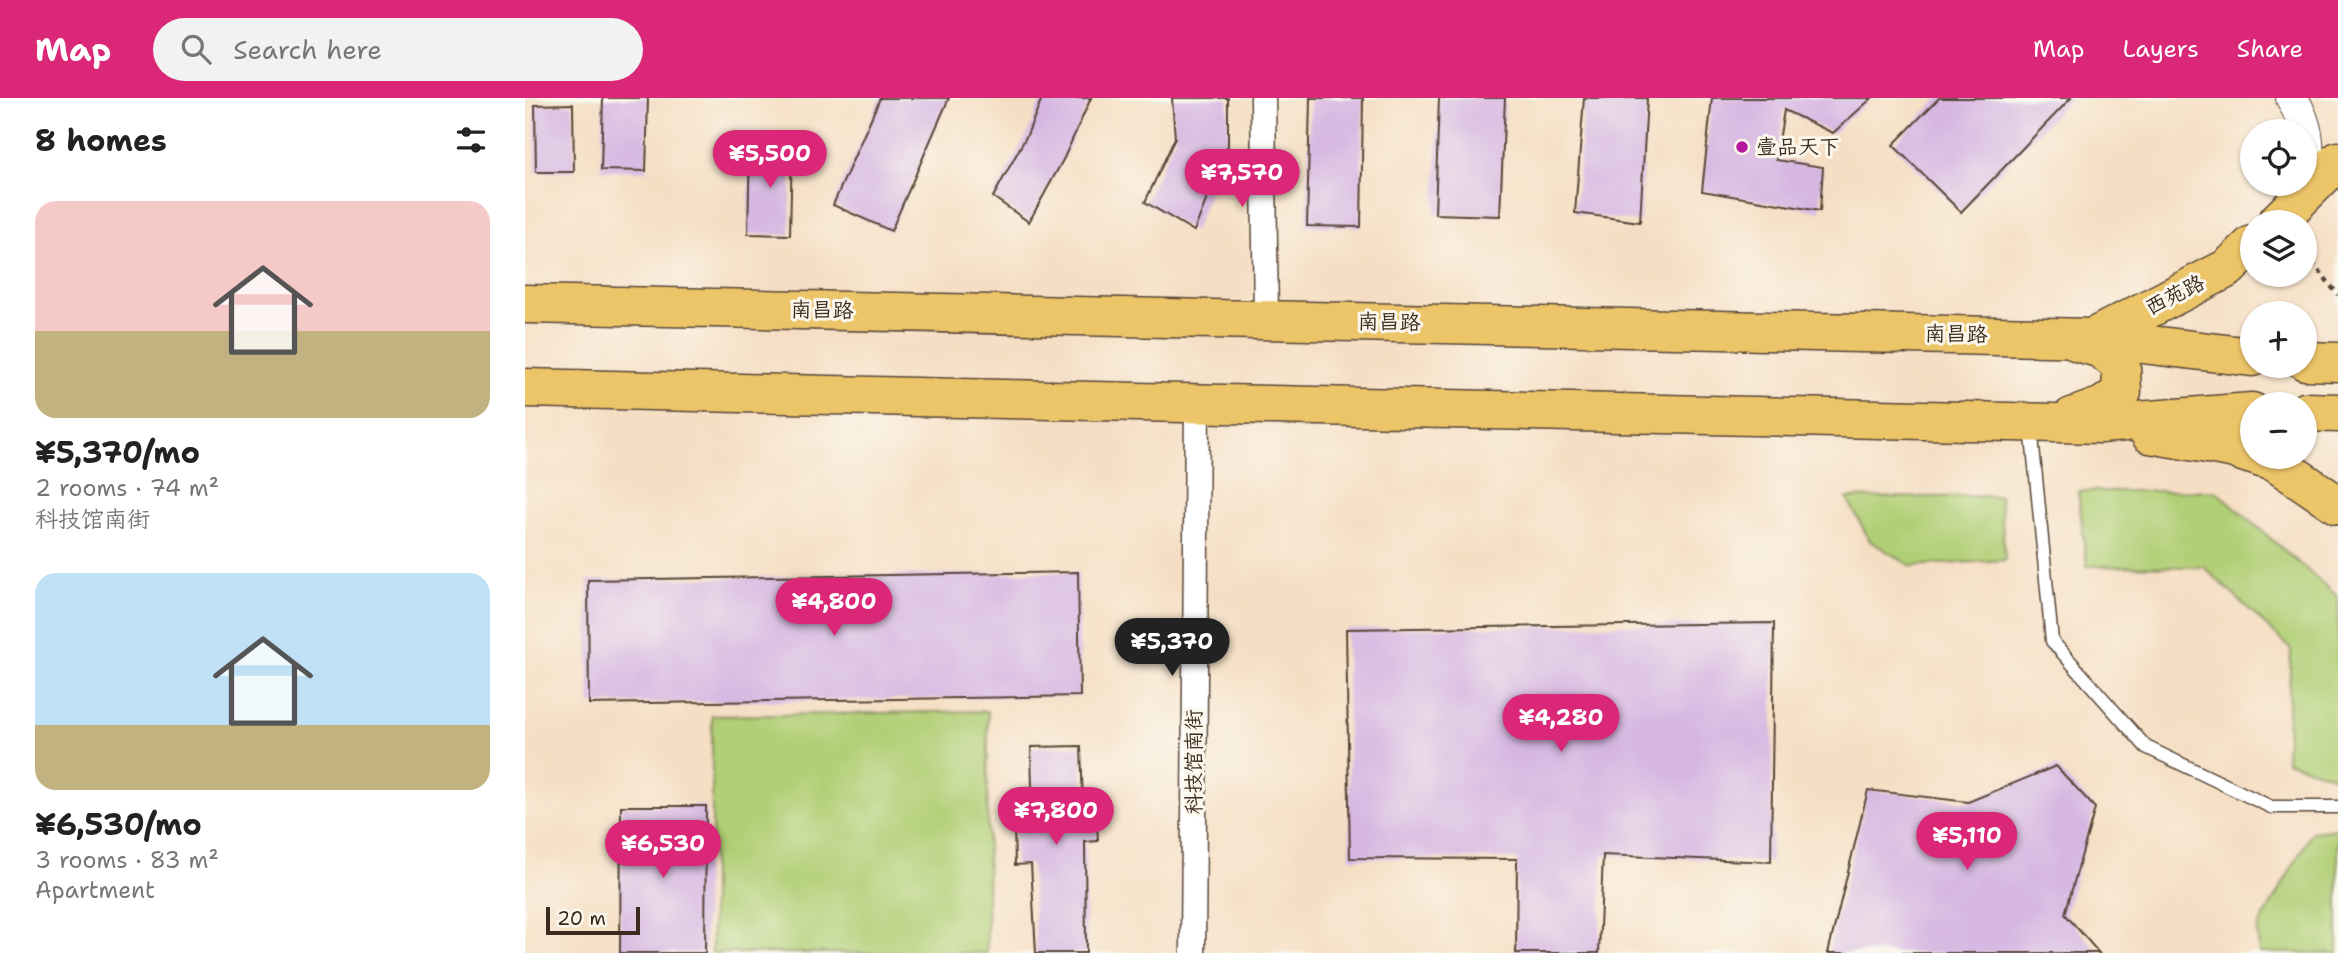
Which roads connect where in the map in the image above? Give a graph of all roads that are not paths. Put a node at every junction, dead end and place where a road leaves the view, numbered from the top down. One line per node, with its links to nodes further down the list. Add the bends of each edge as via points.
1 (1263, 98): 8 (street)
2 (2293, 98): 3 (street)
3 (2301, 119)
4 (2338, 161): 5 (main road)
5 (2289, 206)
6 (2240, 256): 9 (main road, 西苑路, via 2228,268)
7 (525, 303): 8 (main road, 南昌路)
8 (1266, 319): 9 (main road, 南昌路)
9 (2074, 337): 10 (main road, 南昌路); 18 (main road, via 2102,349 2121,366 2122,392 2103,406)
10 (2240, 356)
11 (2317, 361): 12 (main road)
12 (2338, 362)
13 (525, 388): 14 (main road)
14 (1197, 403): 18 (main road); 24 (street, 科技馆南街)
15 (2317, 412): 17 (main road)
16 (2240, 413): 19 (main road)
17 (2338, 413)
18 (2042, 422): 19 (main road); 23 (lane, via 2052,641 2146,747 2270,807)
19 (2100, 424): 20 (main road)
20 (2240, 451)
21 (2285, 469): 22 (main road)
22 (2338, 505)
23 (2338, 807)
24 (1193, 953)

